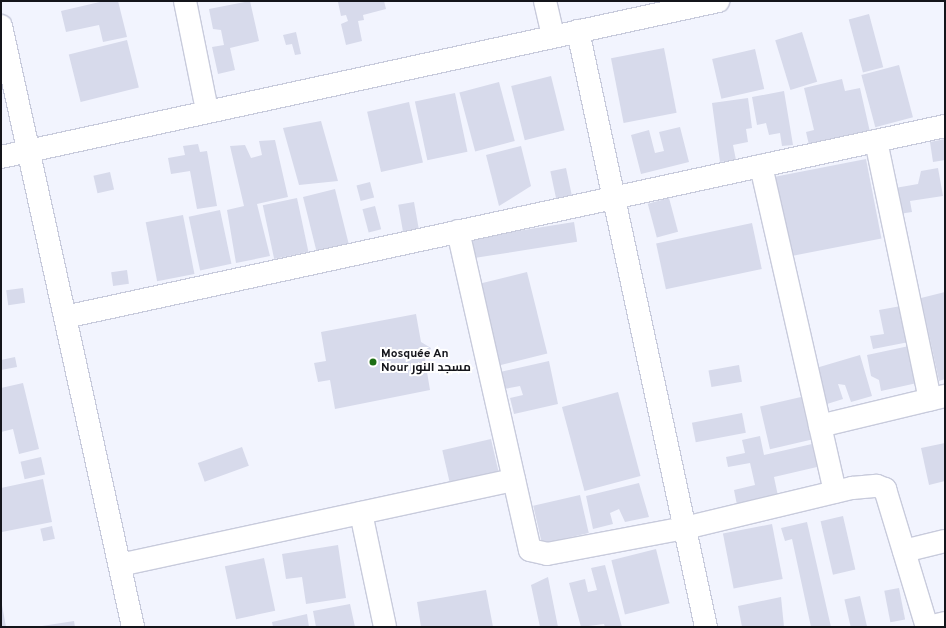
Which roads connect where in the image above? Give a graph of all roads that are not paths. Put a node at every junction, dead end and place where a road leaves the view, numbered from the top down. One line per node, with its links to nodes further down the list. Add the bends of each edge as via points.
1 (185, 1): 7 (street)
2 (545, 1): 6 (street)
3 (718, 1): 5 (street)
4 (1, 26): 10 (street)
5 (578, 31): 6 (street); 13 (street)
6 (553, 36): 7 (street)
7 (207, 110): 10 (street)
8 (945, 126): 9 (street)
9 (876, 141): 12 (street); 16 (street)
10 (28, 151): 11 (street); 15 (street)
11 (1, 157)
12 (761, 166): 13 (street); 17 (street)
13 (614, 197): 14 (street); 21 (street)
14 (458, 231): 15 (street); 18 (street)
15 (65, 317): 24 (street)
16 (937, 398): 17 (street)
17 (820, 426): 19 (street)
18 (514, 480): 20 (street); 21 (street, via 530,550 540,554)
19 (835, 492): 21 (street); 23 (street, via 870,485 885,489)
20 (361, 513): 24 (street); 27 (street)
21 (685, 528): 28 (street)
22 (945, 541): 23 (street)
23 (904, 551): 29 (street)
24 (120, 565): 26 (street)
25 (945, 623): 29 (street)
26 (133, 627)
27 (385, 627)
28 (706, 627)
29 (928, 627)

